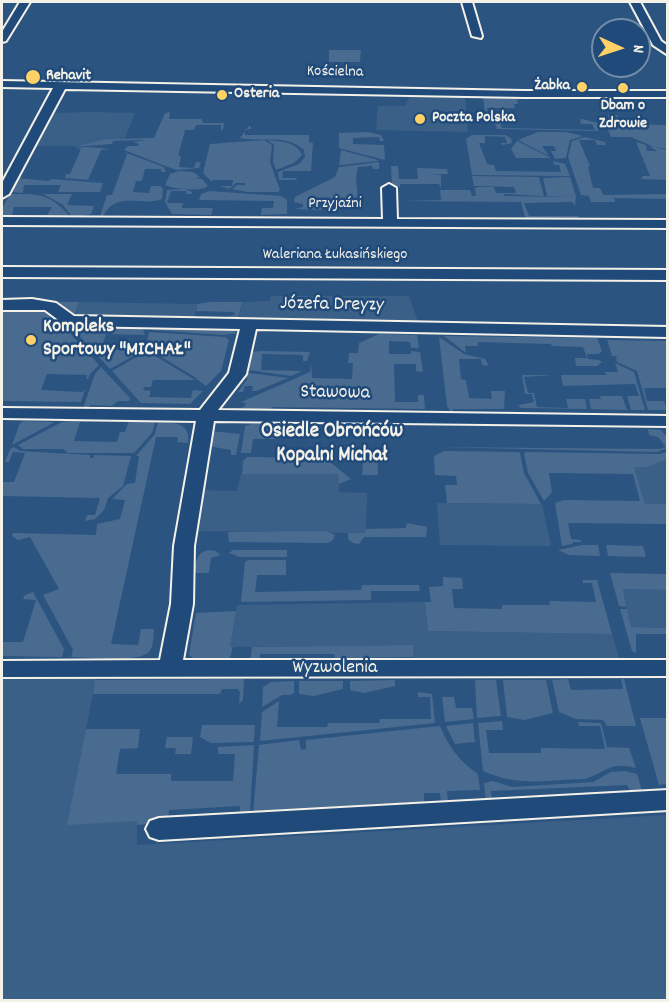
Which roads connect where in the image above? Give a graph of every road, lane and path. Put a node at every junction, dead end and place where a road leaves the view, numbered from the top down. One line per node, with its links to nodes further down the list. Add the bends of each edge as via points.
1 (25, 2): 5 (street)
2 (467, 2): 4 (street)
3 (635, 2): 6 (street, via 657,43)
4 (477, 36)
5 (2, 39)
6 (668, 52)
7 (2, 84): 8 (street, Kościelna)
8 (61, 85): 9 (street, Kościelna); 11 (street)
9 (668, 94)
10 (389, 188): 13 (street)
11 (2, 194)
12 (2, 221): 13 (street, Przyjaźni)
13 (390, 223): 14 (street, Przyjaźni)
14 (668, 224)
15 (2, 272): 16 (street, Waleriana Łukasińskiego)
16 (668, 275)
17 (2, 305): 18 (street, Józefa Dreyzy, via 50,306 70,321)
18 (249, 326): 19 (street, Józefa Dreyzy); 21 (street, via 237,374)
19 (668, 332)
20 (2, 413): 21 (street, Stawowa)
21 (206, 414): 22 (street, Stawowa); 25 (street, via 184,546 182,603)
22 (668, 421)
23 (668, 668): 25 (street, Wyzwolenia)
24 (2, 669): 25 (street, Wyzwolenia)
25 (170, 670)
26 (668, 800): 27 (street)
27 (159, 829)

